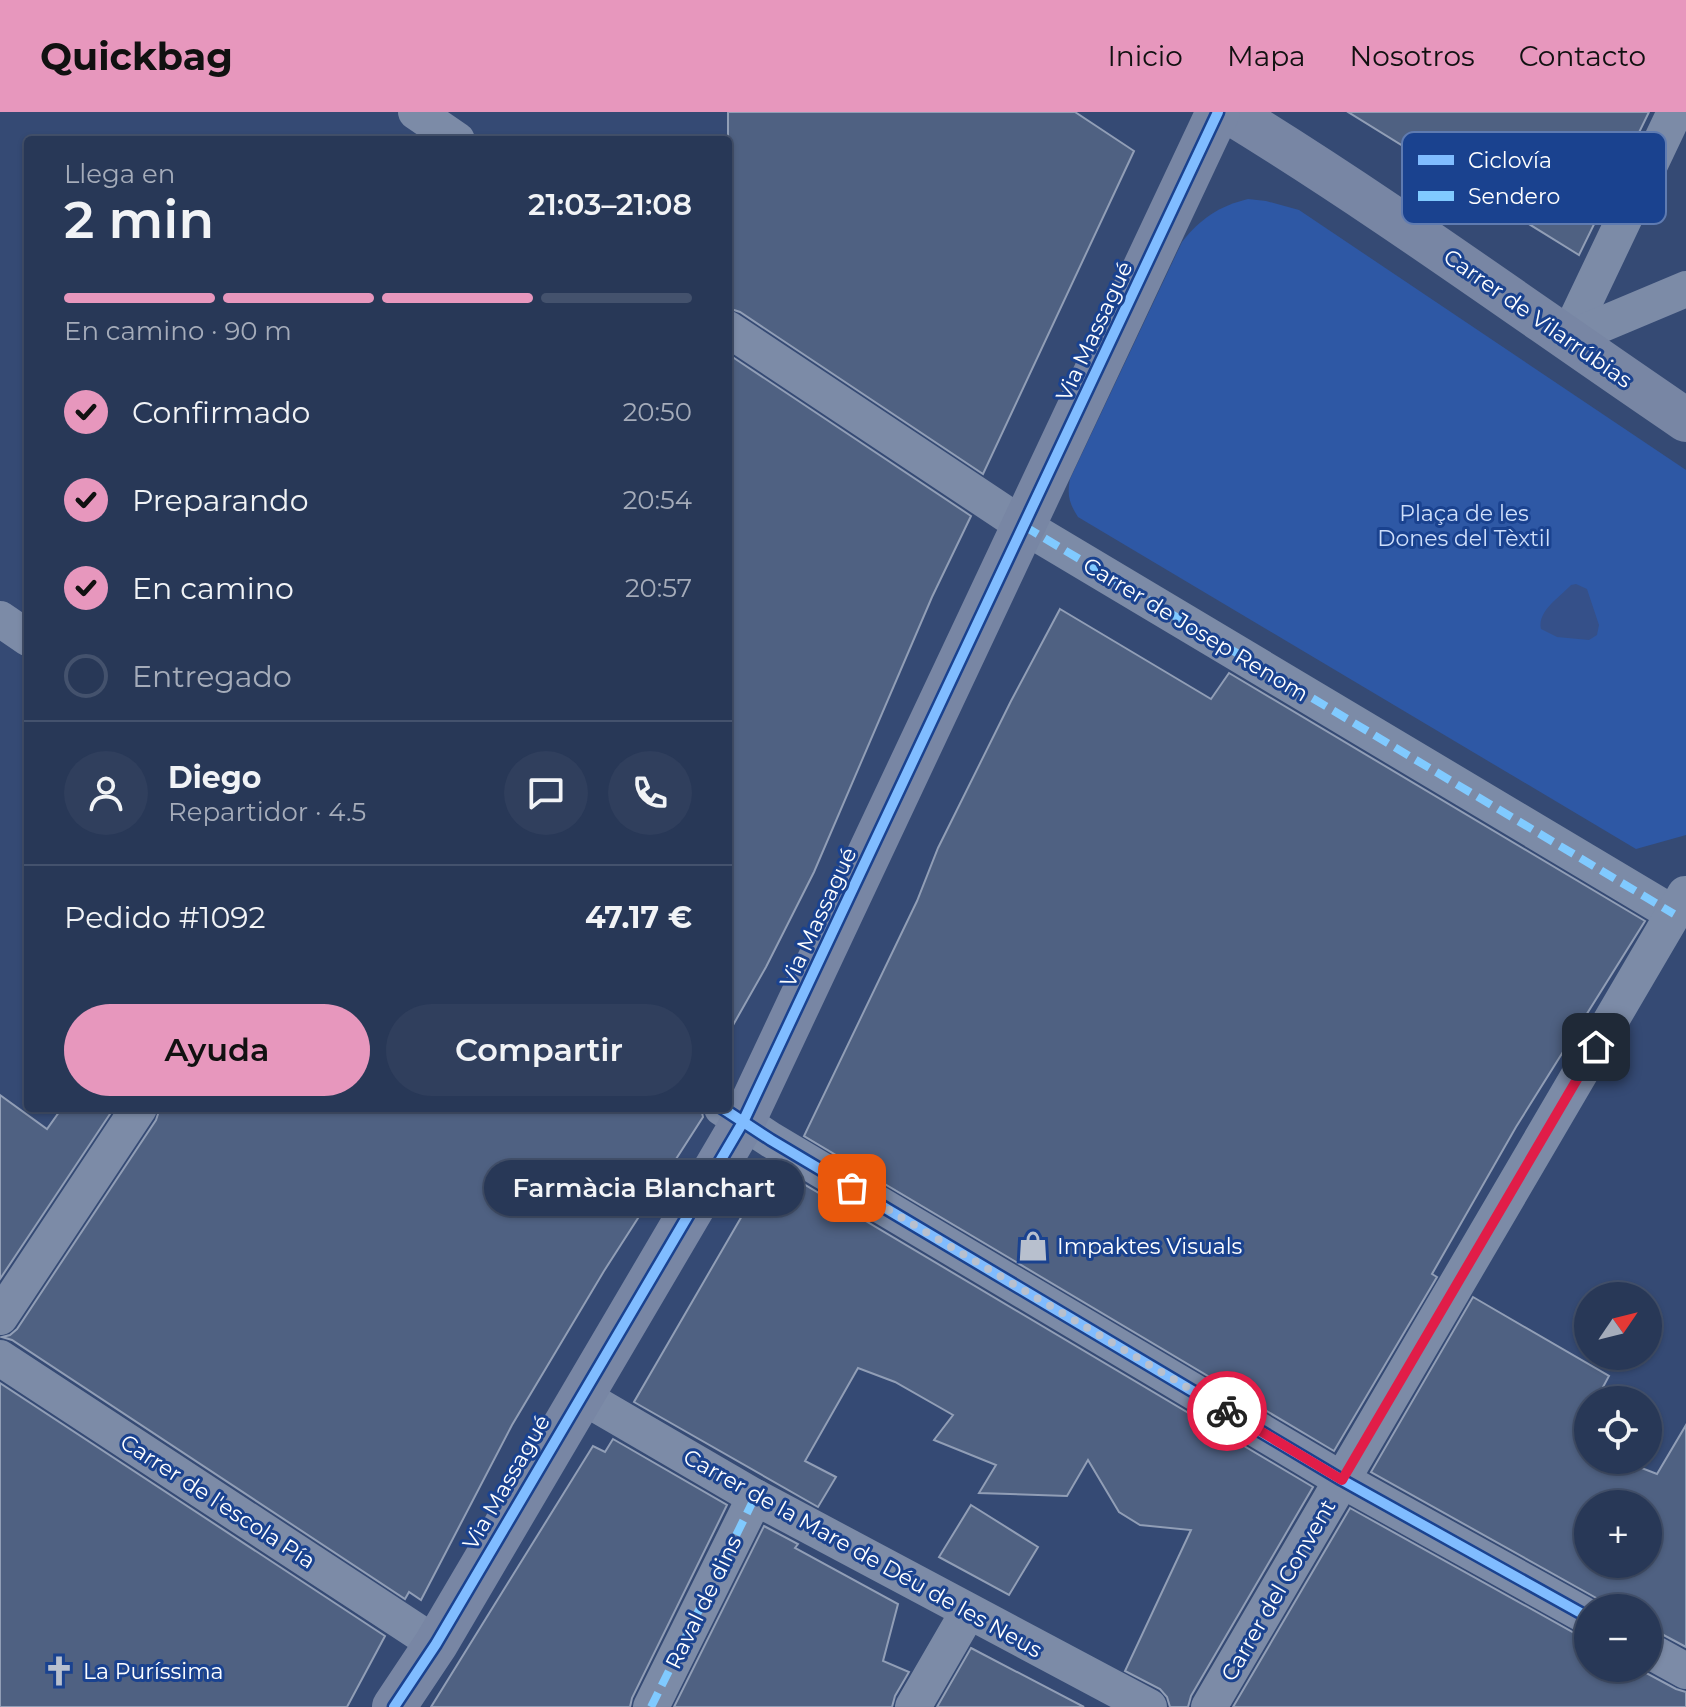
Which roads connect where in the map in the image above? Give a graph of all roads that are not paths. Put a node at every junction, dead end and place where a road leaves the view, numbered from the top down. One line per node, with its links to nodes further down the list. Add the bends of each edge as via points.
1 (1218, 112): 12 (street, Via Massagué)
2 (1229, 112): 5 (street, Carrer de Vilarrúbias)
3 (1675, 112): 4 (street)
4 (1665, 132)
5 (1402, 223)
6 (1403, 224): 10 (street, Carrer de Vilarrúbias)
7 (1622, 224): 10 (street)
8 (1686, 289): 10 (street)
9 (732, 332): 12 (street, Carrer de Josep Renom)
10 (1567, 339): 11 (street, Carrer de Vilarrúbias)
11 (1686, 420)
12 (1024, 526): 15 (street, Carrer de Josep Renom); 17 (street, Via Massagué)
13 (0, 619): 14 (street)
14 (24, 635)
15 (1680, 903): 21 (street, Carrer del Convent)
16 (136, 1112): 18 (street)
17 (732, 1115): 20 (street, Via Massagué); 21 (street)
18 (0, 1317)
19 (0, 1358): 25 (street, Carrer de l'escola Pía)
20 (580, 1395): 22 (street, Carrer de la Mare de Déu de les Neus); 25 (street, Via Massagué)
21 (1342, 1480): 23 (street); 32 (street, Carrer del Convent)
22 (755, 1497): 24 (street, Carrer de la Mare de Déu de les Neus); 29 (street, Raval de dins)
23 (1574, 1609)
24 (968, 1612): 30 (street); 31 (street, Carrer de la Mare de Déu de les Neus)
25 (436, 1644): 28 (street, Via Massagué)
26 (1662, 1658): 27 (street)
27 (1686, 1671)
28 (394, 1707)
29 (651, 1707)
30 (913, 1707)
31 (1149, 1707)
32 (1209, 1707)

